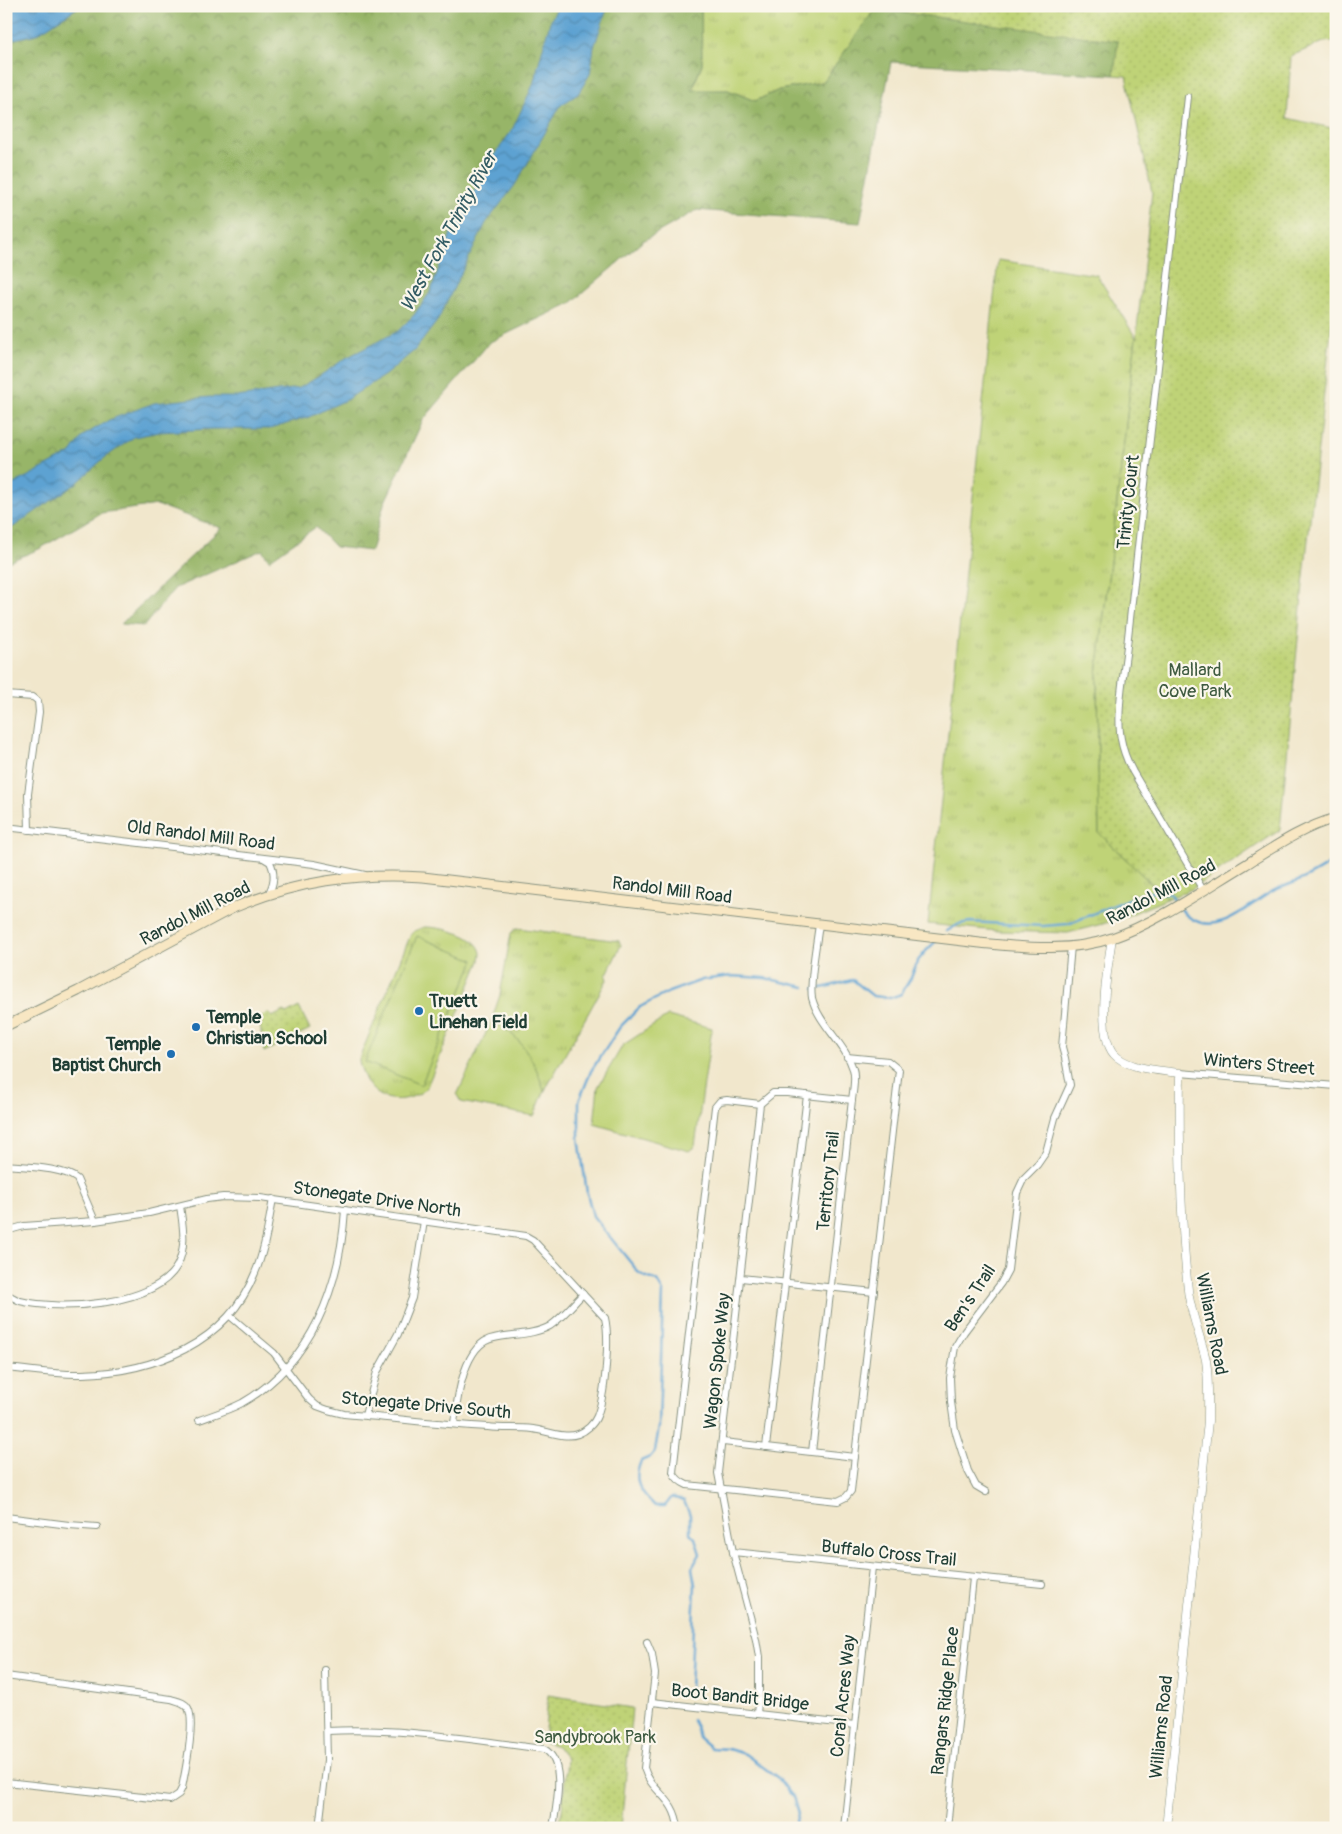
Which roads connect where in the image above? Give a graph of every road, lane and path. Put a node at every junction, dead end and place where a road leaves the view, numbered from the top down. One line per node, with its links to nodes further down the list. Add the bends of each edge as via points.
1 (1188, 97): 8 (street, Trinity Court, via 1127,646 1120,738 1133,772)
2 (6, 695): 5 (street, via 33,697 38,701 28,794)
3 (1336, 818): 8 (main road, Randol Mill Road, via 1295,835)
4 (6, 827): 5 (street, Old Randol Mill Road)
5 (29, 830): 6 (street, Old Randol Mill Road)
6 (262, 858): 7 (street, Old Randol Mill Road); 9 (street, via 270,862 274,873)
7 (368, 876): 9 (main road, Randol Mill Road, via 326,880); 10 (main road, Randol Mill Road, via 423,877)
8 (1204, 890): 11 (main road, Randol Mill Road)
9 (268, 895): 13 (main road, Randol Mill Road, via 233,908 104,978)
10 (819, 924): 12 (main road, Randol Mill Road, via 1015,946); 14 (street, Territory Trail, via 812,997)
11 (1112, 938): 12 (main road, Randol Mill Road); 15 (street, via 1104,1010 1108,1046 1116,1057 1135,1066)
12 (1071, 946): 45 (street, Ben's Trail, via 1062,1047 1070,1085 1053,1124 1046,1152 1024,1178 1017,1193 1008,1270 964,1332 956,1347 950,1378 955,1430 968,1471 976,1486)
13 (6, 1026)
14 (847, 1057): 18 (street, Territory Trail, via 853,1070); 30 (street, via 888,1061 899,1070)
15 (1180, 1073): 16 (street, Winters Street); 66 (street, Williams Road, via 1180,1208 1188,1293 1206,1362 1208,1421)
16 (1336, 1086)
17 (808, 1095): 18 (street); 19 (street, via 772,1093); 28 (street)
18 (852, 1100): 29 (street, Territory Trail)
19 (760, 1104): 27 (street, Wagon Spoke Way); 44 (street, via 727,1100 720,1101 715,1107 673,1472 687,1485)
20 (6, 1165): 24 (street, via 72,1174 78,1179)
21 (273, 1200): 22 (street, Stonegate Drive North, via 223,1198); 23 (street, Stonegate Drive North); 33 (street, via 255,1275)
22 (180, 1206): 24 (street, Stonegate Drive North); 31 (street, via 184,1240 177,1266 167,1279 145,1291 95,1304 48,1304 20,1300)
23 (345, 1210): 25 (street, Stonegate Drive North); 35 (street, via 340,1259 328,1298 314,1328)
24 (95, 1221): 26 (street, Stonegate Drive North, via 24,1226)
25 (424, 1221): 32 (street, Stonegate Drive North, via 526,1236); 36 (street, via 412,1298 398,1334 377,1372)
26 (6, 1232)
27 (741, 1278): 28 (street); 40 (street, Wagon Spoke Way)
28 (785, 1282): 29 (street); 41 (street)
29 (831, 1287): 30 (street); 42 (street, Territory Trail)
30 (874, 1292): 43 (street)
31 (6, 1294)
32 (584, 1294): 38 (street, Stonegate Drive North, via 605,1318 608,1329 602,1392); 39 (street, via 549,1326 491,1338 477,1348 466,1367 457,1395)
33 (230, 1316): 34 (street, via 210,1335 183,1351 136,1368 81,1374); 35 (street, Stonegate Drive South, via 274,1353)
34 (6, 1368)
35 (286, 1369): 36 (street, Stonegate Drive South, via 316,1406); 37 (street, via 242,1403)
36 (365, 1415): 39 (street, Stonegate Drive South)
37 (199, 1420)
38 (594, 1422): 39 (street, Stonegate Drive South, via 577,1434 566,1435)
39 (454, 1423)
40 (722, 1442): 41 (street); 44 (street, Wagon Spoke Way, via 718,1473)
41 (766, 1447): 42 (street)
42 (812, 1452): 43 (street)
43 (855, 1457): 44 (street, via 851,1491 838,1501)
44 (721, 1488): 48 (street, Wagon Spoke Way)
45 (986, 1492)
46 (6, 1517): 47 (street)
47 (97, 1527)
48 (733, 1552): 49 (street, Buffalo Cross Trail); 56 (street, Wagon Spoke Way, via 759,1657)
49 (872, 1566): 50 (street, Buffalo Cross Trail); 57 (street, Coral Acres Way)
50 (973, 1578): 51 (street, Buffalo Cross Trail); 65 (street, Rangars Ridge Place)
51 (1042, 1584)
52 (647, 1642): 55 (street, via 655,1674)
53 (325, 1670): 58 (street)
54 (6, 1676): 59 (street, via 171,1698 189,1710 191,1722 182,1788 170,1800)
55 (652, 1702): 56 (street, Boot Bandit Bridge); 63 (street, via 644,1768 647,1778 672,1805)
56 (757, 1714): 57 (street, Boot Bandit Bridge)
57 (855, 1725): 64 (street, Coral Acres Way)
58 (327, 1731): 60 (street); 62 (street, via 394,1730 544,1749 558,1767)
59 (6, 1782)
60 (320, 1826): 61 (street)
61 (352, 1828)
62 (553, 1828)
63 (678, 1828)
64 (844, 1828)
65 (947, 1828)
66 (1166, 1828)

